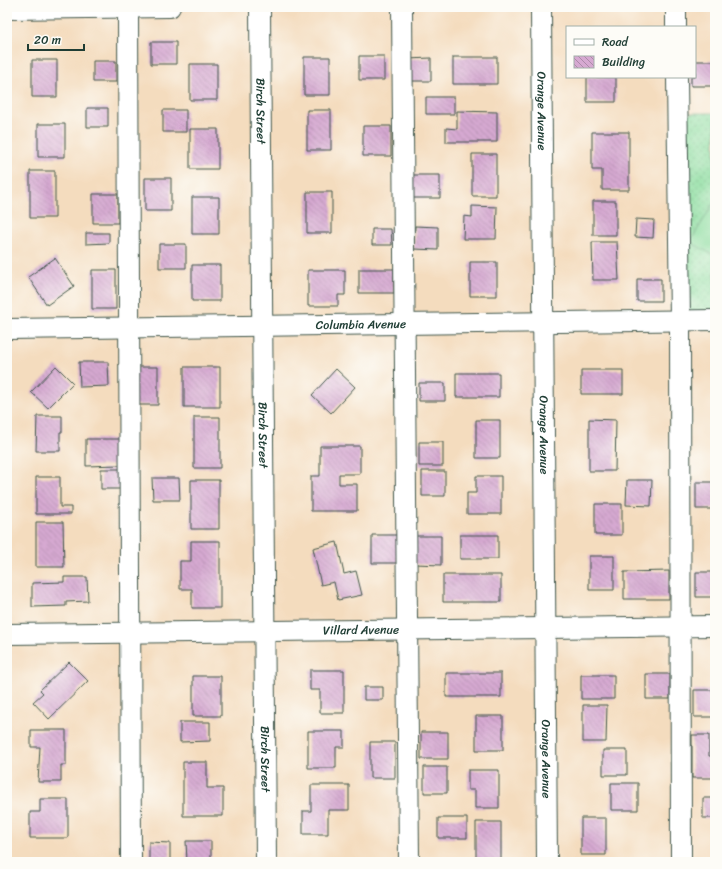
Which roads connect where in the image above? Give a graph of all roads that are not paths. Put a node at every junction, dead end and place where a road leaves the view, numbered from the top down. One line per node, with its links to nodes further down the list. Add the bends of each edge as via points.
1 (128, 7): 2 (street); 7 (street); 15 (street)
2 (170, 7)
3 (260, 7): 14 (street, Birch Street)
4 (402, 7): 13 (street)
5 (541, 7): 12 (street, Orange Avenue)
6 (676, 7): 8 (street)
7 (7, 9)
8 (676, 26)
9 (677, 78): 11 (street)
10 (715, 320): 11 (street, Columbia Avenue)
11 (680, 321): 12 (street, Columbia Avenue); 18 (street)
12 (543, 323): 13 (street, Columbia Avenue); 19 (street, Orange Avenue)
13 (404, 324): 14 (street, Columbia Avenue); 20 (street)
14 (262, 326): 15 (street, Columbia Avenue); 21 (street, Birch Street)
15 (128, 327): 16 (street, Columbia Avenue); 22 (street)
16 (7, 329)
17 (715, 626): 18 (street, Villard Avenue)
18 (681, 627): 19 (street, Villard Avenue); 28 (street)
19 (544, 628): 20 (street, Villard Avenue); 27 (street, Orange Avenue)
20 (407, 630): 21 (street, Villard Avenue); 26 (street)
21 (264, 631): 22 (street, Villard Avenue); 25 (street, Birch Street)
22 (130, 633): 23 (street, Villard Avenue); 24 (street)
23 (7, 634)
24 (131, 862)
25 (266, 862)
26 (410, 862)
27 (547, 862)
28 (681, 862)

